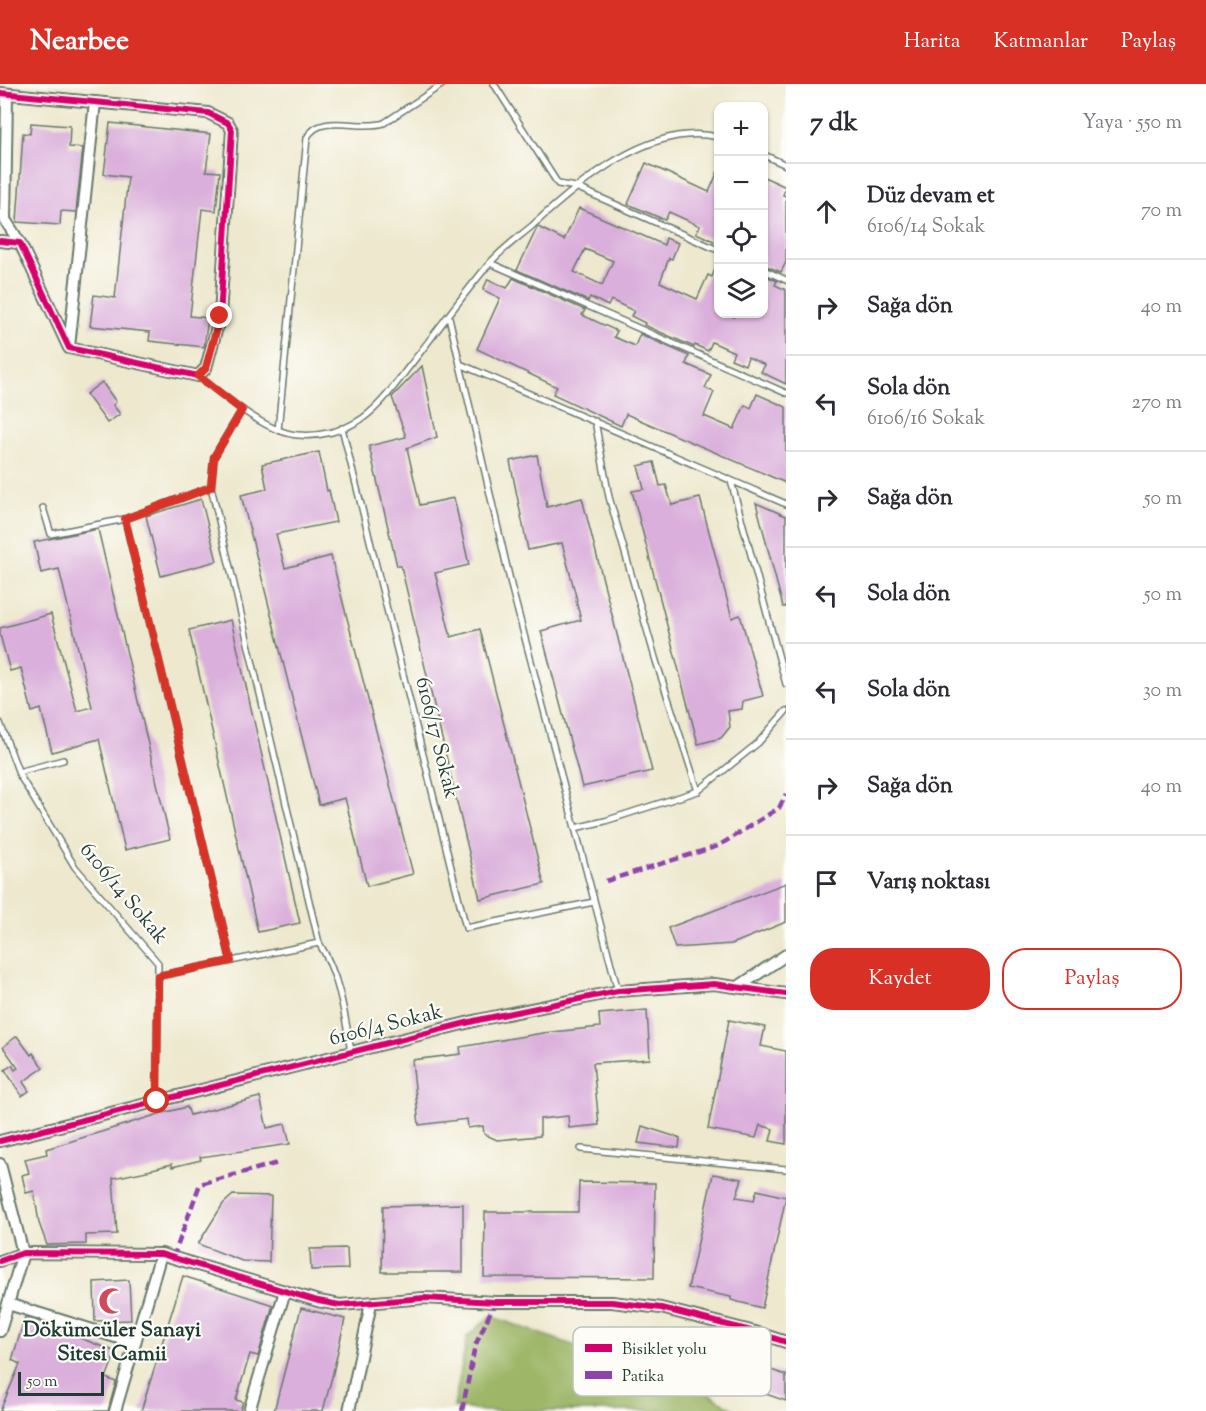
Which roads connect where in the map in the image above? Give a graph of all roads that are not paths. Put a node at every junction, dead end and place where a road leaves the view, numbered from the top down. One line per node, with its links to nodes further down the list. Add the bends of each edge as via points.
1 (443, 84): 24 (lane, via 384,123 323,124 312,129 307,138)
2 (494, 84): 8 (lane, via 551,176 562,186)
3 (3, 93): 4 (street); 9 (street)
4 (94, 102): 17 (street); 19 (street, via 208,113 228,123 232,130 220,316 206,368)
5 (714, 137): 8 (lane, via 688,134 647,145)
6 (766, 156): 7 (lane)
7 (786, 165)
8 (576, 187): 12 (lane); 13 (lane)
9 (2, 216): 11 (street)
10 (0, 241): 11 (street)
11 (20, 243): 17 (street)
12 (714, 248)
13 (490, 262): 16 (lane); 20 (lane)
14 (768, 272): 15 (lane)
15 (786, 280)
16 (449, 316): 18 (lane); 23 (lane, via 384,399 363,418)
17 (69, 348): 19 (street)
18 (460, 364): 22 (lane); 36 (lane, via 512,589)
19 (198, 376): 21 (lane)
20 (786, 393)
21 (242, 410): 24 (lane); 26 (lane, via 214,457)
22 (595, 421): 25 (lane); 35 (lane, via 613,508)
23 (342, 429): 24 (lane, via 320,435); 37 (lane, 6106/17 Sokak, via 466,928)
24 (278, 430)
25 (731, 481): 27 (lane); 30 (lane)
26 (211, 487): 29 (lane); 38 (lane)
27 (786, 504)
28 (43, 508): 29 (lane, via 51,534)
29 (125, 519): 40 (lane)
30 (786, 684)
31 (786, 711): 35 (lane, via 758,743)
32 (0, 723): 34 (lane, 6106/14 Sokak)
33 (63, 760): 34 (lane)
34 (18, 772): 41 (lane, 6106/14 Sokak, via 75,867 158,963)
35 (698, 790): 36 (lane)
36 (575, 828): 37 (lane)
37 (594, 902): 43 (lane)
38 (319, 943): 40 (lane); 45 (lane, via 334,975)
39 (786, 955): 42 (street)
40 (231, 961): 41 (lane)
41 (158, 976): 46 (lane, 6106/14 Sokak)
42 (738, 987): 43 (street, 6106/4 Sokak, via 714,984); 44 (street, 6106/4 Sokak)
43 (618, 991): 45 (street, 6106/4 Sokak)
44 (786, 994)
45 (351, 1052): 46 (street, 6106/4 Sokak)
46 (157, 1101): 47 (street, 6106/4 Sokak)
47 (0, 1141)
48 (581, 1149): 50 (lane)
49 (0, 1164): 51 (street)
50 (786, 1169)
51 (23, 1254): 52 (street); 53 (street); 56 (street)
52 (161, 1254): 54 (street); 60 (street)
53 (0, 1261)
54 (285, 1291): 55 (street, via 340,1305); 63 (street)
55 (371, 1303): 57 (street, via 424,1298 612,1302 661,1308); 64 (street)
56 (8, 1304): 58 (street); 60 (street)
57 (735, 1327)
58 (0, 1332)
59 (771, 1337): 61 (street)
60 (135, 1342): 62 (street)
61 (786, 1342)
62 (115, 1411)
63 (249, 1411)
64 (349, 1411)

